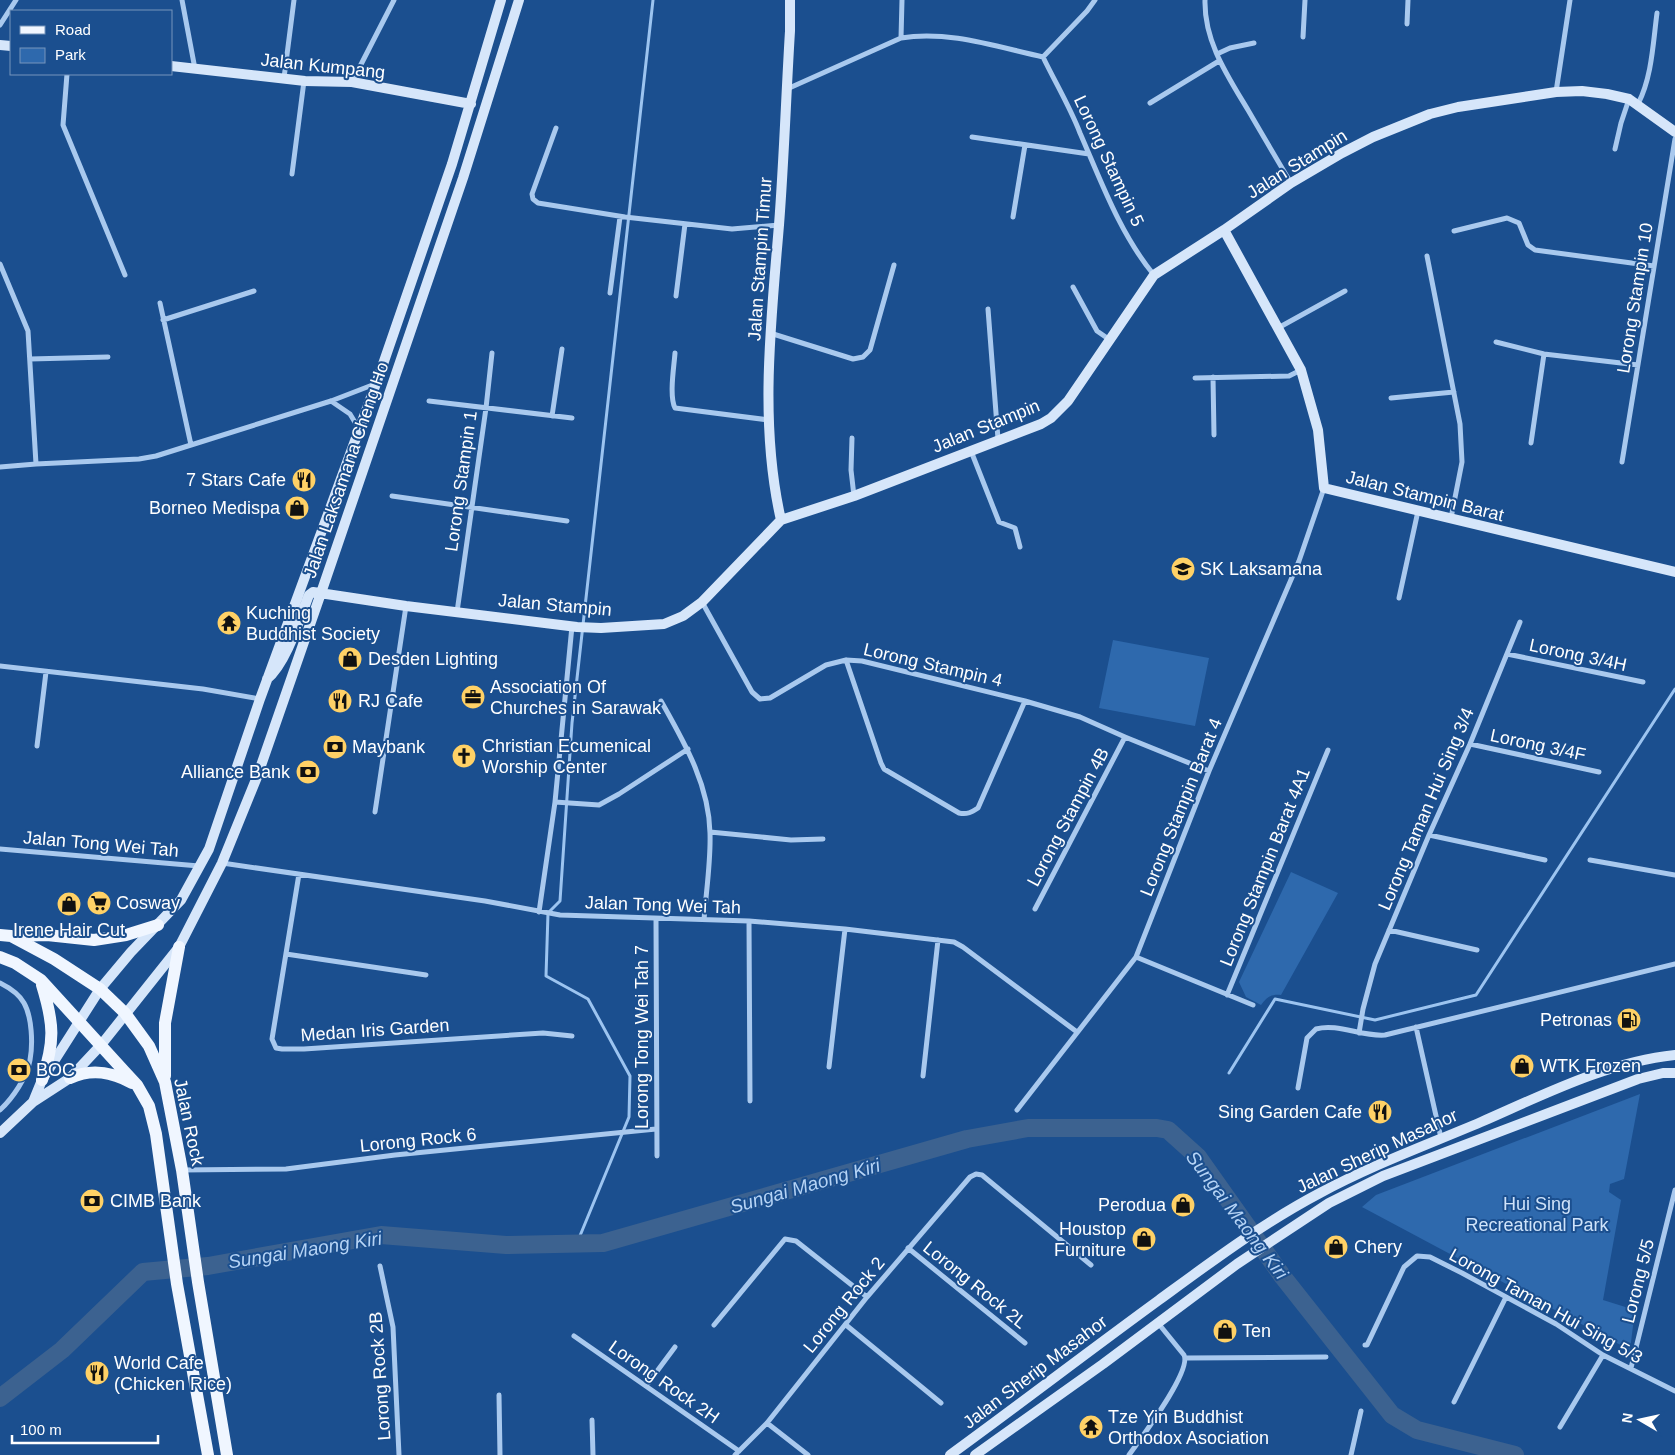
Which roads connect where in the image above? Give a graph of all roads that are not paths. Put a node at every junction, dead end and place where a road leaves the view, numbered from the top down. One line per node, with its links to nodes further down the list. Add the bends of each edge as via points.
1 (16, 0): 16 (street)
2 (182, 0): 24 (street)
3 (294, 0): 26 (street)
4 (394, 0): 28 (street)
5 (501, 0): 33 (main road, Jalan Laksamana Cheng Ho)
6 (519, 0): 106 (main road, Jalan Laksamana Cheng Ho, via 463,178)
7 (790, 0): 29 (main road, Jalan Stampin Timur)
8 (902, 0): 18 (street)
9 (1095, 0): 21 (street)
10 (1205, 0): 20 (street, via 1206,22)
11 (1305, 0): 17 (street)
12 (1408, 0): 15 (street)
13 (1570, 0): 30 (street)
14 (1657, 13): 31 (street, via 1644,89)
15 (1407, 24)
16 (0, 25)
17 (1303, 37)
18 (901, 38): 21 (street, via 920,35 966,40); 29 (street)
19 (1254, 43): 20 (street)
20 (1217, 54): 22 (street)
21 (1043, 57): 40 (street, Lorong Stampin 5)
22 (1219, 61): 32 (street); 42 (street)
23 (172, 66): 24 (main road, Jalan Kumpang)
24 (196, 69): 26 (main road, Jalan Kumpang)
25 (67, 75): 53 (street, via 64,125)
26 (284, 78): 27 (main road, Jalan Kumpang)
27 (304, 81): 28 (main road, Jalan Kumpang); 41 (street)
28 (352, 82): 33 (main road, Jalan Kumpang)
29 (787, 89): 46 (main road, Jalan Stampin Timur)
30 (1556, 92): 31 (main road, Jalan Stampin, via 1608,94); 42 (main road, Jalan Stampin, via 1430,114 1365,141)
31 (1633, 102): 35 (main road, Jalan Stampin); 39 (street, via 1621,123)
32 (1150, 103)
33 (471, 104): 77 (main road, Jalan Laksamana Cheng Ho)
34 (556, 128): 44 (street, via 533,199 538,203)
35 (1675, 132)
36 (972, 137): 38 (street)
37 (1675, 139): 52 (street, Lorong Stampin 10)
38 (1025, 145): 40 (street); 43 (street)
39 (1615, 149)
40 (1089, 154): 54 (street, Lorong Stampin 5, via 1102,187 1141,259)
41 (292, 174)
42 (1291, 183): 47 (main road, Jalan Stampin)
43 (1013, 216)
44 (622, 217): 45 (street); 58 (street)
45 (685, 224): 46 (street, via 732,229); 59 (street)
46 (779, 225): 64 (main road, Jalan Stampin Timur)
47 (1224, 230): 54 (main road, Jalan Stampin); 63 (main road, Jalan Stampin Barat)
48 (1454, 231): 52 (street, via 1508,218 1519,222 1528,245 1535,250)
49 (1427, 256): 78 (street)
50 (0, 264): 72 (street, via 28,331)
51 (894, 266): 64 (street, via 870,350 863,357 853,360)
52 (1654, 266): 73 (street, Lorong Stampin 10)
53 (125, 274)
54 (1154, 275): 65 (main road, Jalan Stampin)
55 (1073, 287): 65 (street, via 1097,331)
56 (254, 291): 62 (street)
57 (1345, 291): 63 (street)
58 (610, 293)
59 (676, 296)
60 (160, 302): 62 (street)
61 (988, 309): 89 (street)
62 (163, 320): 91 (street)
63 (1278, 328): 74 (main road, Jalan Stampin Barat)
64 (770, 333): 85 (main road, Jalan Stampin Timur)
65 (1110, 340): 89 (main road, Jalan Stampin, via 1060,411 1041,424)
66 (1496, 342): 70 (street)
67 (562, 349): 83 (street)
68 (492, 353): 82 (street, Lorong Stampin 1)
69 (675, 353): 85 (street, via 675,408)
70 (1544, 354): 73 (street); 90 (street)
71 (108, 357): 72 (street)
72 (30, 359): 94 (street)
73 (1638, 366): 93 (street, Lorong Stampin 10)
74 (1301, 370): 75 (street, via 1289,376); 96 (main road, Jalan Stampin Barat, via 1318,430)
75 (1213, 377): 76 (street); 87 (street)
76 (1195, 378)
77 (376, 383): 80 (street); 86 (main road, Jalan Laksamana Cheng Ho)
78 (1454, 392): 79 (street); 101 (street, via 1462,462)
79 (1391, 398)
80 (331, 401): 86 (street, via 350,414); 91 (street)
81 (429, 401): 82 (street)
82 (486, 408): 83 (street); 99 (street, Lorong Stampin 1)
83 (552, 416): 84 (street)
84 (572, 418)
85 (769, 420): 102 (main road, Jalan Stampin Timur, via 775,494)
86 (359, 430): 117 (main road, Jalan Laksamana Cheng Ho)
87 (1214, 435)
88 (852, 438): 98 (street)
89 (998, 440): 92 (main road, Jalan Stampin)
90 (1531, 443)
91 (191, 445): 94 (street, via 139,459)
92 (971, 451): 98 (main road, Jalan Stampin); 104 (street, via 999,522 1015,528)
93 (1622, 462)
94 (36, 464): 95 (street)
95 (0, 467)
96 (1324, 488): 100 (main road, Jalan Stampin Barat); 127 (street, Lorong Stampin Barat 4, via 1299,561)
97 (392, 496): 99 (street)
98 (854, 496): 102 (main road, Jalan Stampin)
99 (471, 506): 103 (street); 110 (street, Lorong Stampin 1)
100 (1418, 511): 101 (main road, Jalan Stampin Barat); 107 (street)
101 (1451, 519): 105 (main road, Jalan Stampin Barat)
102 (781, 520): 108 (main road, Jalan Stampin)
103 (567, 521)
104 (1020, 547)
105 (1675, 572)
106 (321, 593): 109 (main road, Jalan Stampin); 117 (main road, via 309,595 281,662); 137 (main road, Jalan Laksamana Cheng Ho, via 257,777)
107 (1399, 598)
108 (702, 602): 112 (main road, Jalan Stampin, via 683,616 664,624); 114 (street, Lorong Stampin 4, via 752,692 760,699 770,698 826,665)
109 (406, 606): 110 (main road, Jalan Stampin); 130 (street)
110 (456, 612): 112 (main road, Jalan Stampin)
111 (1520, 622): 113 (street, Lorong Taman Hui Sing 3/4)
112 (574, 627): 129 (street)
113 (1507, 654): 118 (street, Lorong 3/4H); 123 (street, Lorong Taman Hui Sing 3/4)
114 (846, 660): 121 (street, Lorong Stampin 4, via 862,661); 121 (street, via 884,769 964,814 978,808)
115 (0, 666): 116 (street)
116 (46, 672): 119 (street, via 203,689); 124 (street)
117 (267, 679): 119 (main road, Jalan Laksamana Cheng Ho)
118 (1643, 682)
119 (260, 699): 138 (main road, Jalan Laksamana Cheng Ho, via 209,849)
120 (661, 701): 125 (street)
121 (1025, 701): 122 (street, Lorong Stampin 4, via 1080,717)
122 (1125, 737): 127 (street, Lorong Stampin 4); 141 (street, Lorong Stampin 4B)
123 (1470, 744): 128 (street, Lorong 3/4F); 132 (street, Lorong Taman Hui Sing 3/4)
124 (37, 746)
125 (688, 749): 129 (street, via 599,804); 131 (street, via 704,792)
126 (1328, 750): 161 (street, Lorong Stampin Barat 4A1)
127 (1209, 771): 155 (street, Lorong Stampin Barat 4)
128 (1599, 772)
129 (555, 802): 142 (street)
130 (375, 812)
131 (710, 832): 133 (street, via 791,840); 144 (street)
132 (1429, 835): 135 (street); 148 (street, Lorong Taman Hui Sing 3/4)
133 (823, 839)
134 (0, 849): 138 (street, Jalan Tong Wei Tah)
135 (1545, 860)
136 (1590, 860): 140 (street)
137 (222, 863): 139 (street, Jalan Tong Wei Tah); 151 (main road, Jalan Laksamana Cheng Ho)
138 (200, 866): 146 (main road, Jalan Laksamana Cheng Ho, via 181,900)
139 (299, 874): 142 (street, Jalan Tong Wei Tah); 153 (street, Medan Iris Garden)
140 (1675, 875)
141 (1035, 909)
142 (539, 912): 143 (street, Jalan Tong Wei Tah)
143 (656, 919): 144 (street, Jalan Tong Wei Tah); 183 (street, Lorong Tong Wei Tah 7)
144 (704, 920): 145 (street, Jalan Tong Wei Tah)
145 (749, 922): 147 (street, Jalan Tong Wei Tah); 179 (street)
146 (158, 925): 149 (main road, via 94,940 47,935); 160 (main road, Jalan Laksamana Cheng Ho)
147 (845, 929): 150 (street, Jalan Tong Wei Tah); 171 (street)
148 (1388, 930): 152 (street); 166 (street, Lorong Taman Hui Sing 3/4, via 1375,964)
149 (6, 936): 160 (main road, Jalan Rock, via 54,959)
150 (938, 940): 167 (street, Jalan Tong Wei Tah, via 964,947); 173 (street)
151 (179, 947): 163 (main road, Jalan Laksamana Cheng Ho); 176 (main road, via 165,1023)
152 (1477, 950)
153 (286, 954): 157 (street); 168 (street, Medan Iris Garden, via 272,1040 276,1048 304,1049 543,1033)
154 (0, 957): 158 (main road, Jalan Rock)
155 (1136, 957): 161 (street); 167 (street, Lorong Stampin Barat 4)
156 (1675, 964): 165 (street)
157 (426, 974)
158 (41, 980): 164 (main road, Jalan Rock); 175 (main road, via 50,1011 52,1040)
159 (0, 983): 181 (street, via 8,986 23,1002 31,1029 30,1060 23,1078)
160 (100, 989): 163 (main road, Jalan Rock); 164 (main road, Jalan Laksamana Cheng Ho)
161 (1227, 995): 162 (street)
162 (1253, 1005)
163 (125, 1013): 169 (main road, Jalan Laksamana Cheng Ho); 176 (main road, Jalan Rock, via 149,1046)
164 (78, 1022): 169 (main road, Jalan Rock); 175 (main road, Jalan Laksamana Cheng Ho)
165 (1416, 1027): 166 (street, via 1380,1035); 185 (street)
166 (1360, 1030): 178 (street, via 1326,1027 1311,1032 1307,1038)
167 (1077, 1032): 182 (street, Lorong Stampin Barat 4)
168 (572, 1036)
169 (101, 1044): 174 (main road, Jalan Laksamana Cheng Ho); 177 (main road, Jalan Rock)
170 (1675, 1055): 185 (main road, Jalan Sherip Masahor, via 1607,1071 1540,1095)
171 (829, 1067)
172 (1675, 1073): 195 (main road, Jalan Sherip Masahor, via 1638,1079 1383,1176 1329,1203 1237,1264)
173 (923, 1076)
174 (70, 1078): 177 (main road, via 83,1072 97,1072 120,1076); 180 (main road, Jalan Laksamana Cheng Ho)
175 (42, 1080): 180 (main road, Jalan Laksamana Cheng Ho)
176 (165, 1082): 187 (main road, Jalan Rock)
177 (137, 1085): 216 (main road, Jalan Rock, via 149,1106 156,1134 171,1247)
178 (1298, 1088)
179 (750, 1101)
180 (33, 1102): 184 (main road)
181 (0, 1110)
182 (1017, 1110)
183 (656, 1129): 186 (street, Lorong Tong Wei Tah 7); 187 (street, Lorong Rock 6, via 286,1169)
184 (0, 1133)
185 (1441, 1138): 222 (main road, Jalan Sherip Masahor, via 1344,1181 1278,1217 1227,1250)
186 (657, 1156)
187 (182, 1170): 217 (main road, Jalan Rock)
188 (1675, 1190): 189 (street, Lorong 5/5)
189 (1674, 1200): 205 (street, Lorong 5/5)
190 (908, 1248): 191 (street, Lorong Rock 2, via 976,1174 982,1175); 193 (street, Lorong Rock 2); 199 (street, Lorong Rock 2L)
191 (1091, 1265)
192 (380, 1266): 218 (street, Lorong Rock 2B, via 394,1327)
193 (867, 1297): 196 (street, via 796,1241 785,1239); 197 (street, Lorong Rock 2)
194 (1506, 1297): 200 (street, Lorong Taman Hui Sing 5/3, via 1430,1257 1417,1256 1404,1267); 202 (street, Lorong Taman Hui Sing 5/3); 209 (street)
195 (1158, 1323): 204 (street); 223 (main road, Jalan Sherip Masahor)
196 (714, 1325)
197 (846, 1325): 210 (street); 213 (street, Lorong Rock 2)
198 (574, 1336): 206 (street, Lorong Rock 2H)
199 (1025, 1343)
200 (1365, 1345)
201 (674, 1347): 206 (street)
202 (1603, 1355): 205 (street, Lorong Taman Hui Sing 5/3); 214 (street)
203 (1326, 1357): 204 (street)
204 (1186, 1358): 224 (street, via 1170,1395)
205 (1631, 1368): 207 (street, Lorong Taman Hui Sing 5/3)
206 (646, 1386): 215 (street, Lorong Rock 2H)
207 (1675, 1391)
208 (499, 1395): 219 (street)
209 (1454, 1402)
210 (941, 1403)
211 (1361, 1411): 225 (street)
212 (592, 1420): 220 (street)
213 (767, 1423): 215 (street, Lorong Rock 2); 221 (street)
214 (1560, 1427)
215 (737, 1453)
216 (208, 1455)
217 (227, 1455)
218 (399, 1455)
219 (500, 1455)
220 (593, 1455)
221 (808, 1455)
222 (950, 1455)
223 (975, 1455)
224 (1129, 1455)
225 (1351, 1455)

